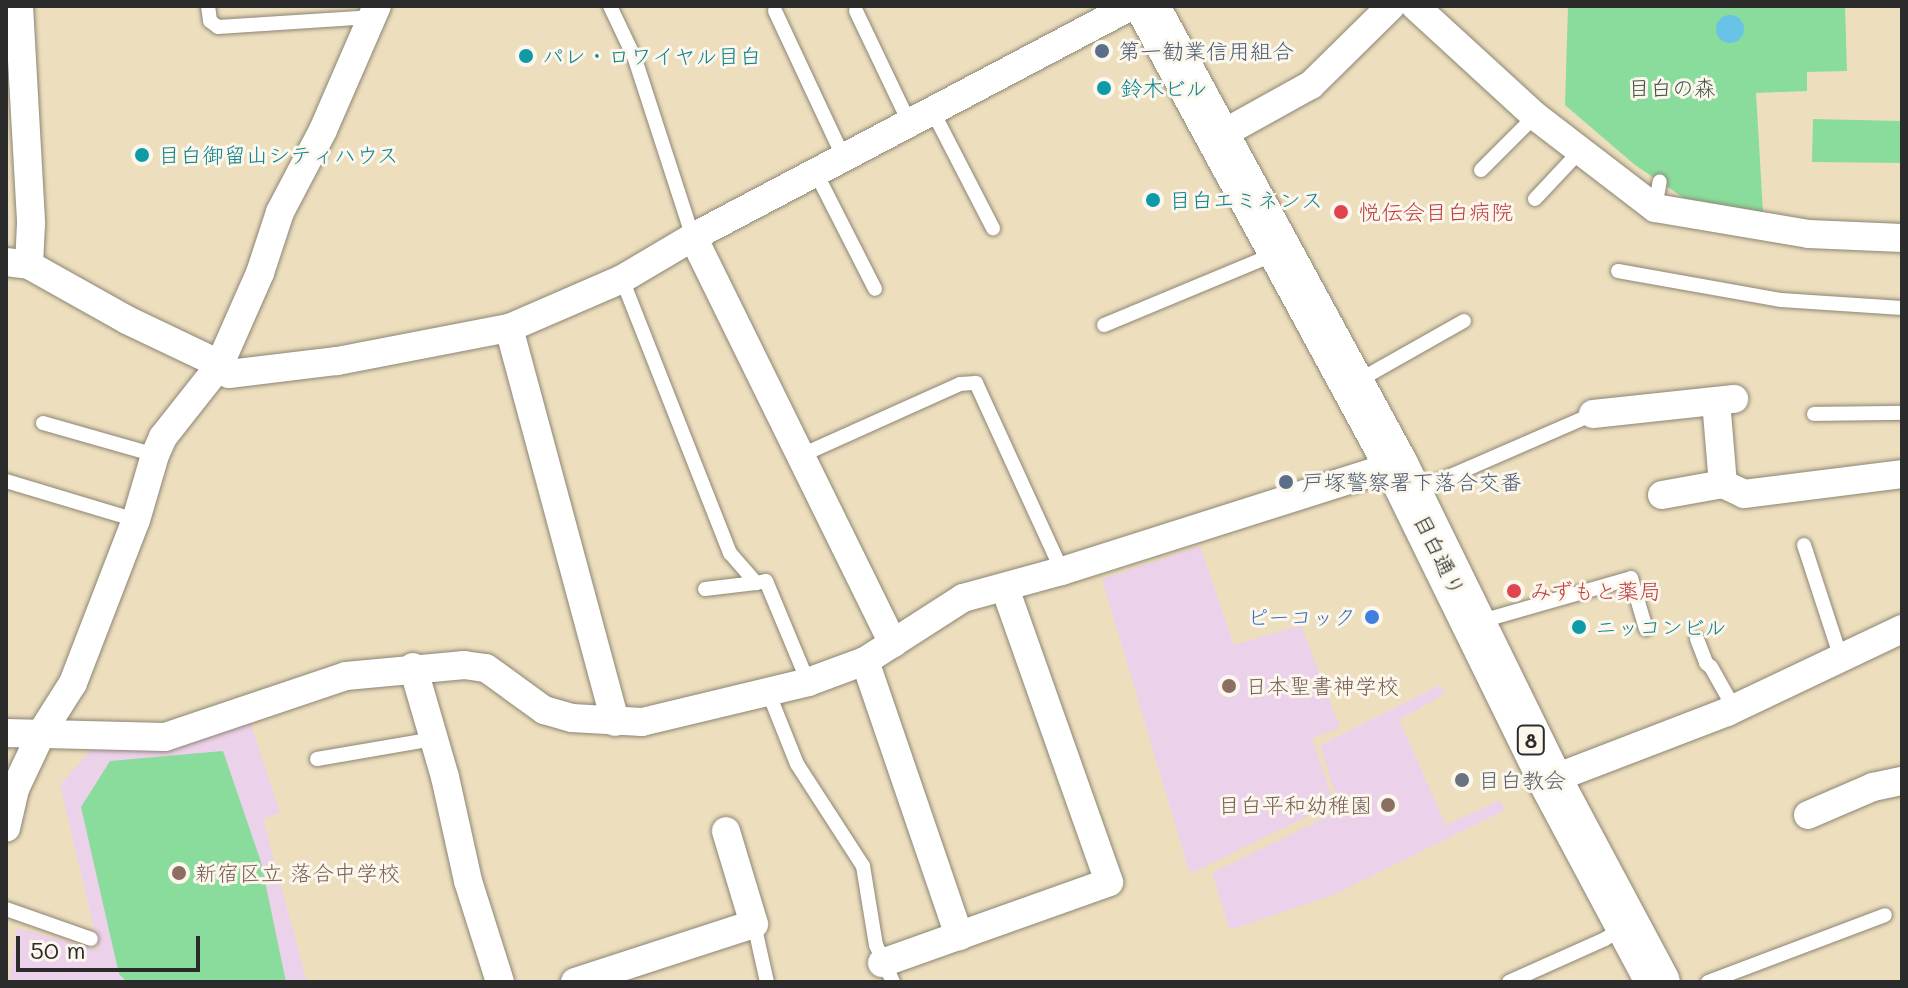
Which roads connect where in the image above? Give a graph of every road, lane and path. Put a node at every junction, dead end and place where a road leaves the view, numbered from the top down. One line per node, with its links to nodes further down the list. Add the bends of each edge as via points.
1 (19, 6): 11 (street)
2 (208, 6): 8 (lane, via 210,21 218,27)
3 (610, 6): 21 (lane, via 635,59)
4 (1132, 6): 13 (street)
5 (1147, 6): 14 (main road, 目白通り / 8)
6 (1391, 6): 14 (street, via 1311,85)
7 (1415, 6): 12 (street)
8 (371, 10): 32 (street, via 323,130 280,212)
9 (775, 11): 16 (lane)
10 (856, 11): 13 (lane)
11 (14, 53): 24 (street, via 31,224)
12 (1535, 116): 15 (street); 17 (lane)
13 (922, 118): 16 (street); 20 (lane)
14 (1217, 137): 23 (main road, 目白通り / 8)
15 (1581, 150): 19 (lane); 22 (street, via 1657,194 1809,234)
16 (844, 158): 18 (street)
17 (1481, 170)
18 (816, 173): 21 (street); 27 (lane)
19 (1535, 199)
20 (993, 228)
21 (693, 237): 26 (street); 39 (street)
22 (1902, 238)
23 (1281, 252): 30 (lane); 33 (main road, 目白通り / 8)
24 (17, 263): 32 (street)
25 (1618, 271): 28 (lane, via 1781,300)
26 (622, 279): 31 (street); 48 (lane, via 730,553)
27 (875, 289)
28 (1902, 308)
29 (1464, 321): 33 (lane)
30 (1104, 325)
31 (509, 328): 32 (street, via 337,361 229,374); 62 (street)
32 (219, 366): 38 (street, via 163,437)
33 (1353, 383): 41 (main road, 目白通り / 8)
34 (1902, 413): 36 (lane)
35 (1593, 414): 41 (lane); 43 (street, via 1725,400)
36 (1814, 414)
37 (43, 423): 38 (lane)
38 (155, 455): 45 (street)
39 (802, 455): 47 (lane, via 960,384 976,383); 55 (street)
40 (1902, 474): 43 (street, via 1744,494)
41 (1403, 479): 47 (street); 51 (main road, 目白通り / 8)
42 (6, 481): 45 (lane)
43 (1723, 484): 44 (street)
44 (1662, 495)
45 (136, 520): 63 (street, via 73,683)
46 (1804, 545): 56 (lane)
47 (1062, 571): 49 (street)
48 (756, 583): 50 (lane); 59 (lane, via 766,581)
49 (1005, 588): 55 (street, via 963,598); 76 (street, via 1109,882)
50 (705, 589)
51 (1474, 623): 52 (lane, via 1631,578); 67 (main road, 目白通り / 8)
52 (1646, 629)
53 (1902, 629): 56 (street)
54 (1697, 639): 61 (lane)
55 (893, 643): 57 (street)
56 (1840, 655): 61 (street)
57 (865, 661): 59 (street); 76 (street)
58 (413, 667): 62 (street, via 486,668 544,710); 63 (street, via 346,676 165,737); 65 (street)
59 (808, 682): 60 (street)
60 (769, 694): 62 (street, via 642,722); 78 (lane, via 797,764 863,866 876,945)
61 (1734, 708): 67 (street)
62 (615, 722)
63 (42, 732): 64 (street); 70 (street, via 15,789)
64 (6, 733)
65 (434, 739): 66 (lane); 79 (street, via 468,881)
66 (317, 759)
67 (1550, 780): 75 (main road, 目白通り / 8)
68 (1902, 781): 69 (street, via 1873,787)
69 (1808, 815)
70 (6, 828)
71 (726, 831): 74 (street)
72 (6, 909): 77 (lane)
73 (1885, 915): 84 (lane)
74 (754, 924): 80 (street); 81 (lane)
75 (1626, 925): 82 (lane); 83 (main road, 目白通り / 8)
76 (959, 936): 78 (street)
77 (91, 939)
78 (888, 972)
79 (500, 982)
80 (575, 982)
81 (767, 982)
82 (1509, 982)
83 (1658, 982)
84 (1708, 982)

